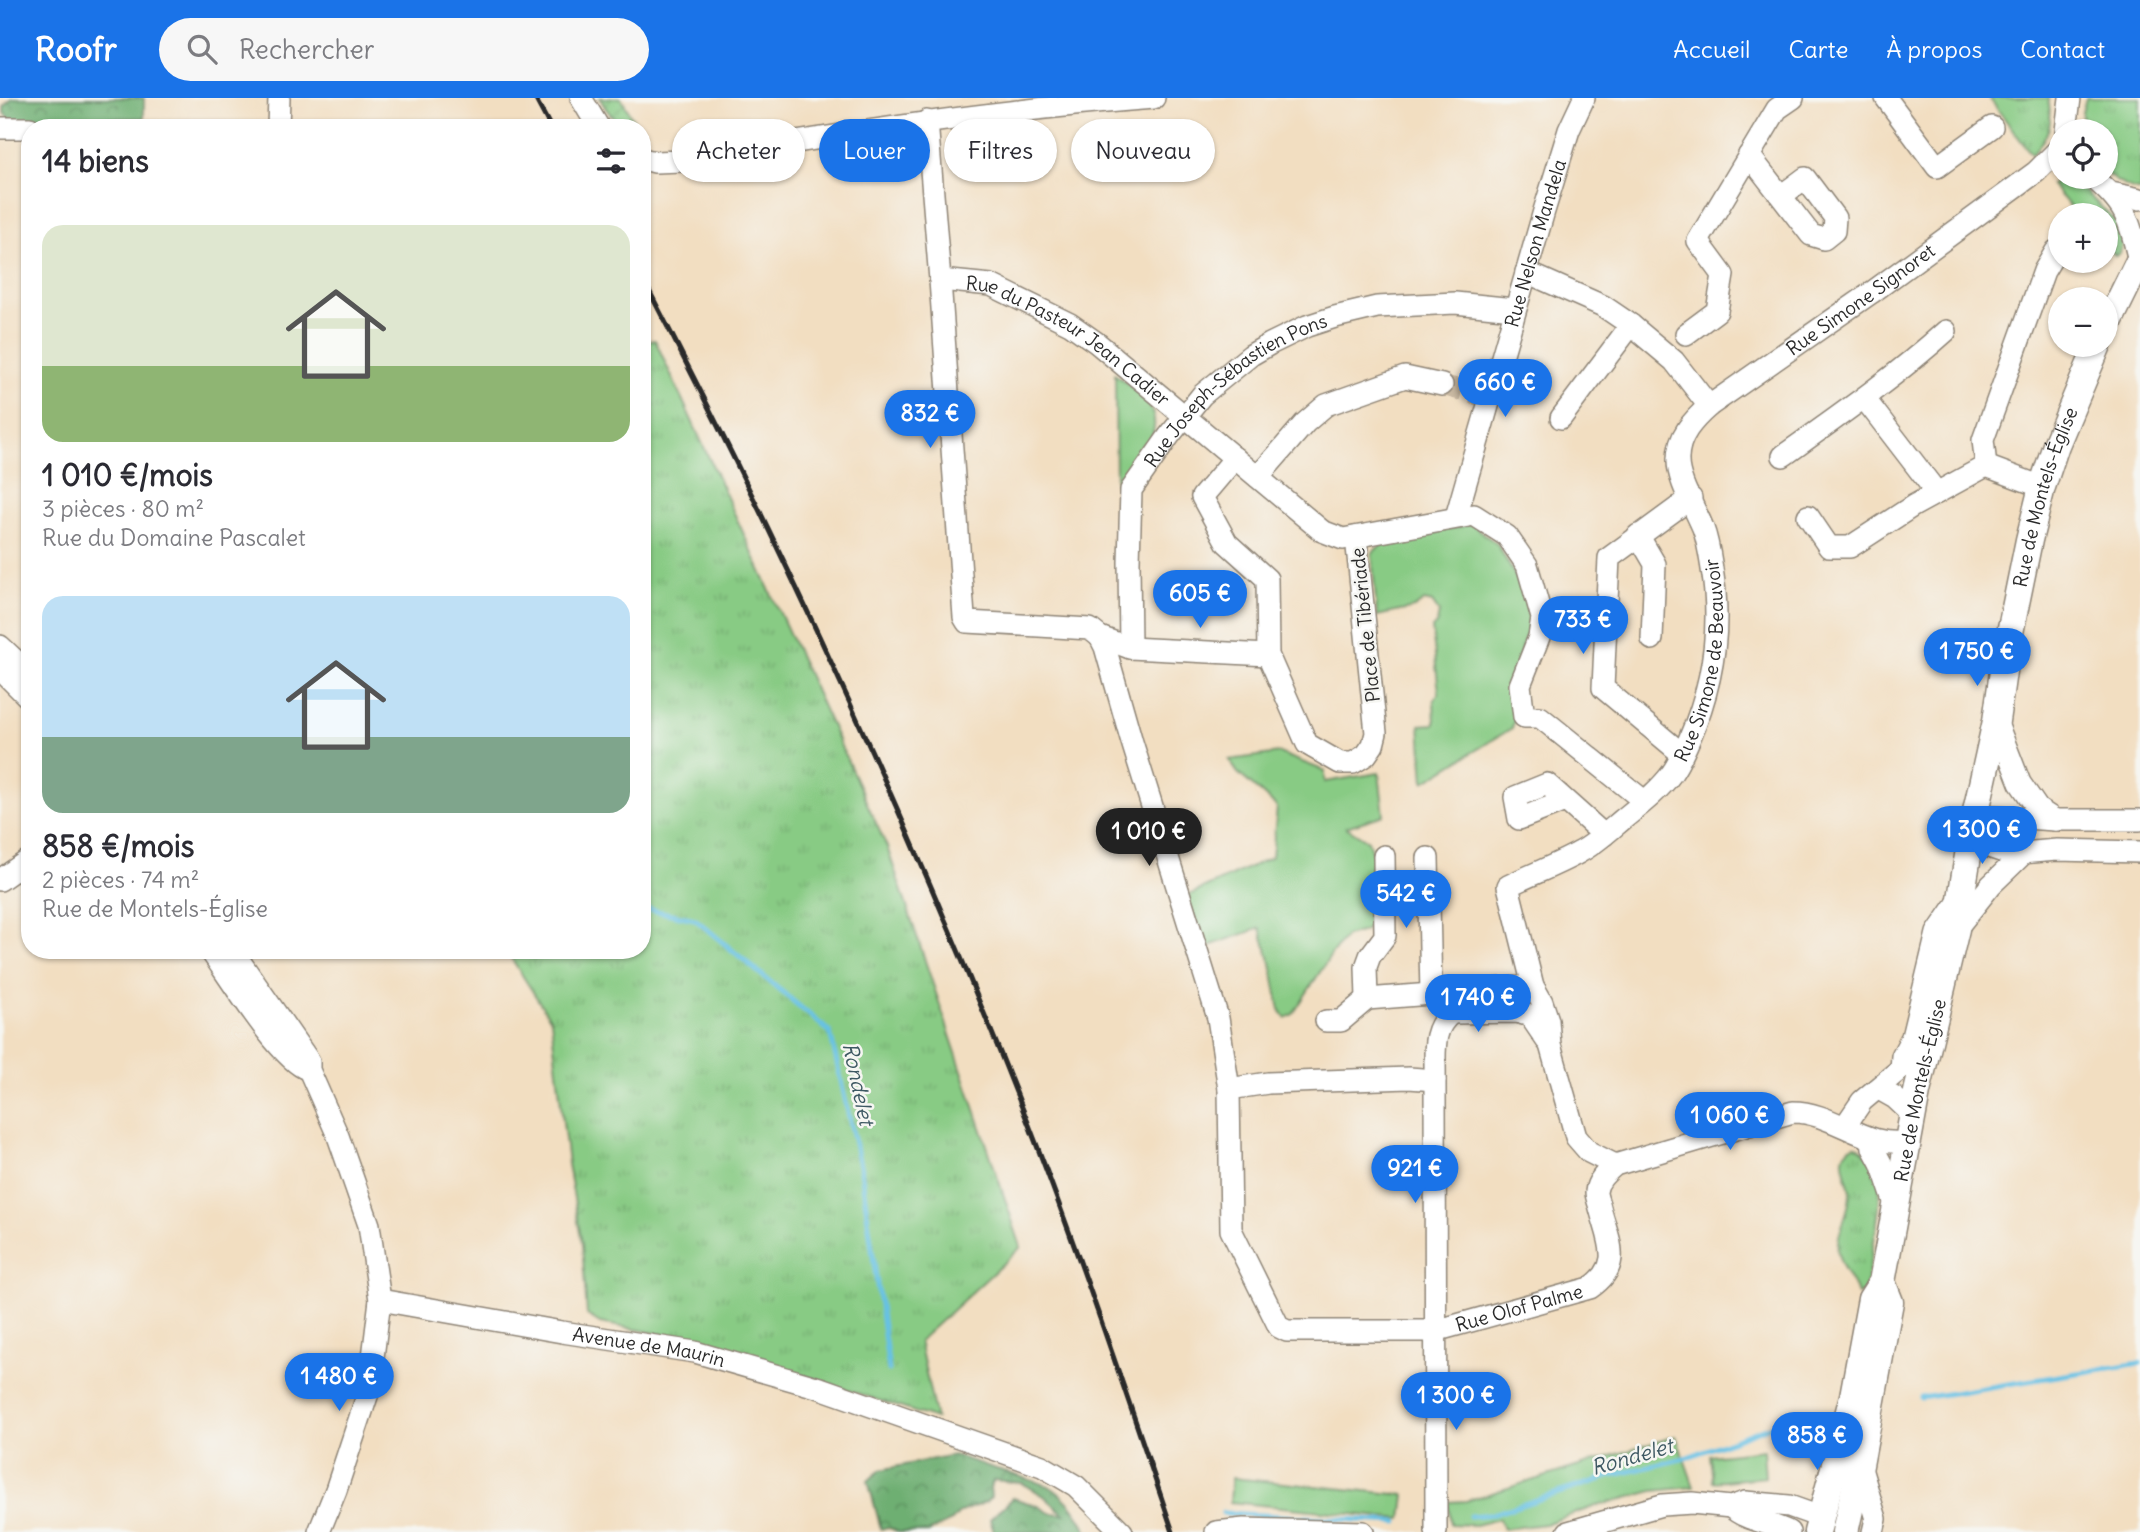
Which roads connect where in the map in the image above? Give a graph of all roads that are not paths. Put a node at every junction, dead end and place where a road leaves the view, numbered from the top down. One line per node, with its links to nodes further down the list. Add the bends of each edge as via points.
1 (279, 98): 9 (street)
2 (581, 98): 10 (street)
3 (1154, 98): 12 (street)
4 (1570, 98): 16 (street, Rue Nelson Mandela)
5 (1583, 98): 16 (street, Rue Nelson Mandela)
6 (1793, 98): 18 (street, via 1777,109)
7 (1886, 98): 13 (street, via 1937,167)
8 (2070, 98): 11 (street)
9 (278, 119)
10 (594, 119)
11 (2067, 119)
12 (930, 121)
13 (1992, 127)
14 (0, 128): 15 (street)
15 (21, 128)
16 (1569, 130): 30 (street, Rue Nelson Mandela)
17 (819, 139): 20 (street, via 682,161)
18 (1749, 155): 26 (street); 36 (street, via 1698,242 1723,275 1717,311)
19 (930, 158): 31 (street)
20 (651, 160)
21 (2048, 160): 22 (street, Rue Simone Signoret)
22 (2036, 172): 23 (street); 40 (street, Rue Simone Signoret)
23 (2048, 172)
24 (2106, 189): 25 (street)
25 (2111, 193): 27 (street); 28 (street, via 2130,223)
26 (1781, 196)
27 (2140, 199)
28 (2140, 260): 32 (main road)
29 (2048, 264): 46 (street, via 1983,440)
30 (1526, 272): 33 (street, Rue Nelson Mandela); 34 (street, via 1603,306)
31 (940, 280): 41 (street, Rue du Pasteur Jean Cadier, via 991,285 1070,324); 55 (street, via 964,617 967,622 1090,629)
32 (2118, 304)
33 (1514, 309): 41 (street, Rue Joseph-Sébastien Pons, via 1455,303 1377,307 1307,326 1251,355 1202,395); 52 (street, Rue Nelson Mandela)
34 (1630, 325): 40 (street, via 1674,361); 42 (street)
35 (1946, 331): 39 (street)
36 (1686, 334)
37 (2093, 357): 48 (main road, Rue de Montels-Église)
38 (1442, 385): 47 (street, via 1405,377 1326,405)
39 (1864, 398): 44 (street); 49 (street)
40 (1709, 406): 43 (street, Rue Simone Signoret)
41 (1185, 416): 45 (street, Rue du Pasteur Jean Cadier); 58 (street, Rue Joseph-Sébastien Pons, via 1131,490)
42 (1561, 418)
43 (1688, 428): 50 (street, Rue Simone de Beauvoir, via 1678,450 1678,466)
44 (1783, 456)
45 (1235, 458): 47 (street, Rue du Pasteur Jean Cadier); 59 (street, via 1202,497 1227,543 1267,579)
46 (1986, 466): 48 (street); 49 (street)
47 (1258, 477): 54 (street, Rue du Pasteur Jean Cadier, via 1322,531 1343,539)
48 (2042, 487): 63 (main road, Rue de Montels-Église)
49 (1937, 493): 51 (street, via 1850,547 1829,547)
50 (1691, 498): 53 (street); 64 (street, Rue Simone de Beauvoir, via 1712,570 1717,630 1707,688)
51 (1808, 516)
52 (1456, 517): 54 (street, Place de Tibériade); 66 (street, Place de Tibériade, via 1474,515 1507,536 1527,565 1542,618 1520,685 1524,716 1540,717)
53 (1638, 535): 56 (street, via 1655,564); 64 (street, via 1609,558 1603,688)
54 (1356, 537): 59 (street, Place de Tibériade, via 1376,733 1366,755 1353,763 1340,763 1307,744)
55 (1100, 637): 58 (street); 90 (street, via 1218,1018)
56 (1652, 639)
57 (0, 646): 60 (street)
58 (1130, 648): 59 (street)
59 (1268, 655)
60 (21, 666)
61 (0, 669): 62 (street)
62 (21, 690)
63 (1996, 721): 67 (street, via 2020,783 2038,809); 69 (main road, Rue de Montels-Église)
64 (1682, 754): 66 (street, Rue Simone de Beauvoir, via 1671,774)
65 (1566, 801): 70 (street)
66 (1644, 801): 70 (street, Rue Simone de Beauvoir)
67 (2055, 820): 68 (street); 69 (street, via 1993,816)
68 (2140, 820)
69 (1973, 825): 72 (street, via 1992,848); 77 (main road, Rue de Montels-Église)
70 (1604, 835): 81 (street, Rue Simone de Beauvoir, via 1508,886)
71 (2140, 852): 72 (street, via 2057,850)
72 (2022, 855): 78 (street)
73 (1384, 856): 83 (street, via 1385,936 1366,967)
74 (1428, 858): 82 (street)
75 (21, 865): 76 (street)
76 (0, 880)
77 (1960, 900): 78 (main road, Rue de Montels-Église); 87 (street, Rue de Montels-Église, via 1937,933)
78 (1956, 929): 85 (main road, Rue de Montels-Église)
79 (216, 959): 88 (street, via 272,1038 299,1066)
80 (238, 959): 88 (street, via 309,1060)
81 (1533, 986): 82 (street); 86 (street, via 1548,1020)
82 (1431, 994): 83 (street)
83 (1367, 999): 84 (street, via 1341,1021)
84 (1326, 1021)
85 (1929, 1043): 87 (street); 92 (main road, Rue de Montels-Église)
86 (1550, 1045): 89 (street, via 1530,1016 1517,1012 1451,1013 1437,1029); 96 (street, via 1576,1137 1589,1153)
87 (1901, 1069): 91 (street)
88 (309, 1070): 99 (street, via 369,1225)
89 (1435, 1080): 90 (street); 100 (street)
90 (1229, 1088): 100 (street, via 1231,1230 1279,1327 1287,1331)
91 (1879, 1089): 92 (street); 93 (street, via 1862,1101)
92 (1913, 1115): 95 (main road, Rue de Montels-Église)
93 (1845, 1126): 94 (street); 96 (street, via 1793,1112)
94 (1872, 1140): 95 (street); 97 (street)
95 (1909, 1141): 97 (main road, Rue de Montels-Église)
96 (1615, 1165): 100 (street, Rue Olof Palme, via 1603,1175 1596,1193 1612,1255 1602,1280 1590,1288)
97 (1897, 1208): 98 (main road, Rue de Montels-Église)
98 (1882, 1282): 101 (main road, Rue de Montels-Église, via 1871,1299); 102 (main road, Rue de Montels-Église, via 1890,1302)
99 (380, 1300): 105 (street, via 369,1390); 106 (street, Avenue de Maurin, via 695,1352 820,1388 1042,1466 1076,1486)
100 (1435, 1331): 109 (street)
101 (1853, 1396): 104 (main road, Rue de Montels-Église); 112 (main road, via 1853,1425 1832,1512)
102 (1860, 1465): 112 (main road, Rue de Montels-Église); 113 (street, via 1876,1519)
103 (1731, 1507): 104 (street, via 1745,1502 1789,1506); 110 (street, via 1662,1505); 111 (street, via 1740,1516)
104 (1819, 1527)
105 (319, 1532)
106 (1122, 1532)
107 (1216, 1532): 108 (street)
108 (1363, 1532)
109 (1436, 1532)
110 (1568, 1532)
111 (1788, 1532)
112 (1844, 1532)
113 (1873, 1532)

